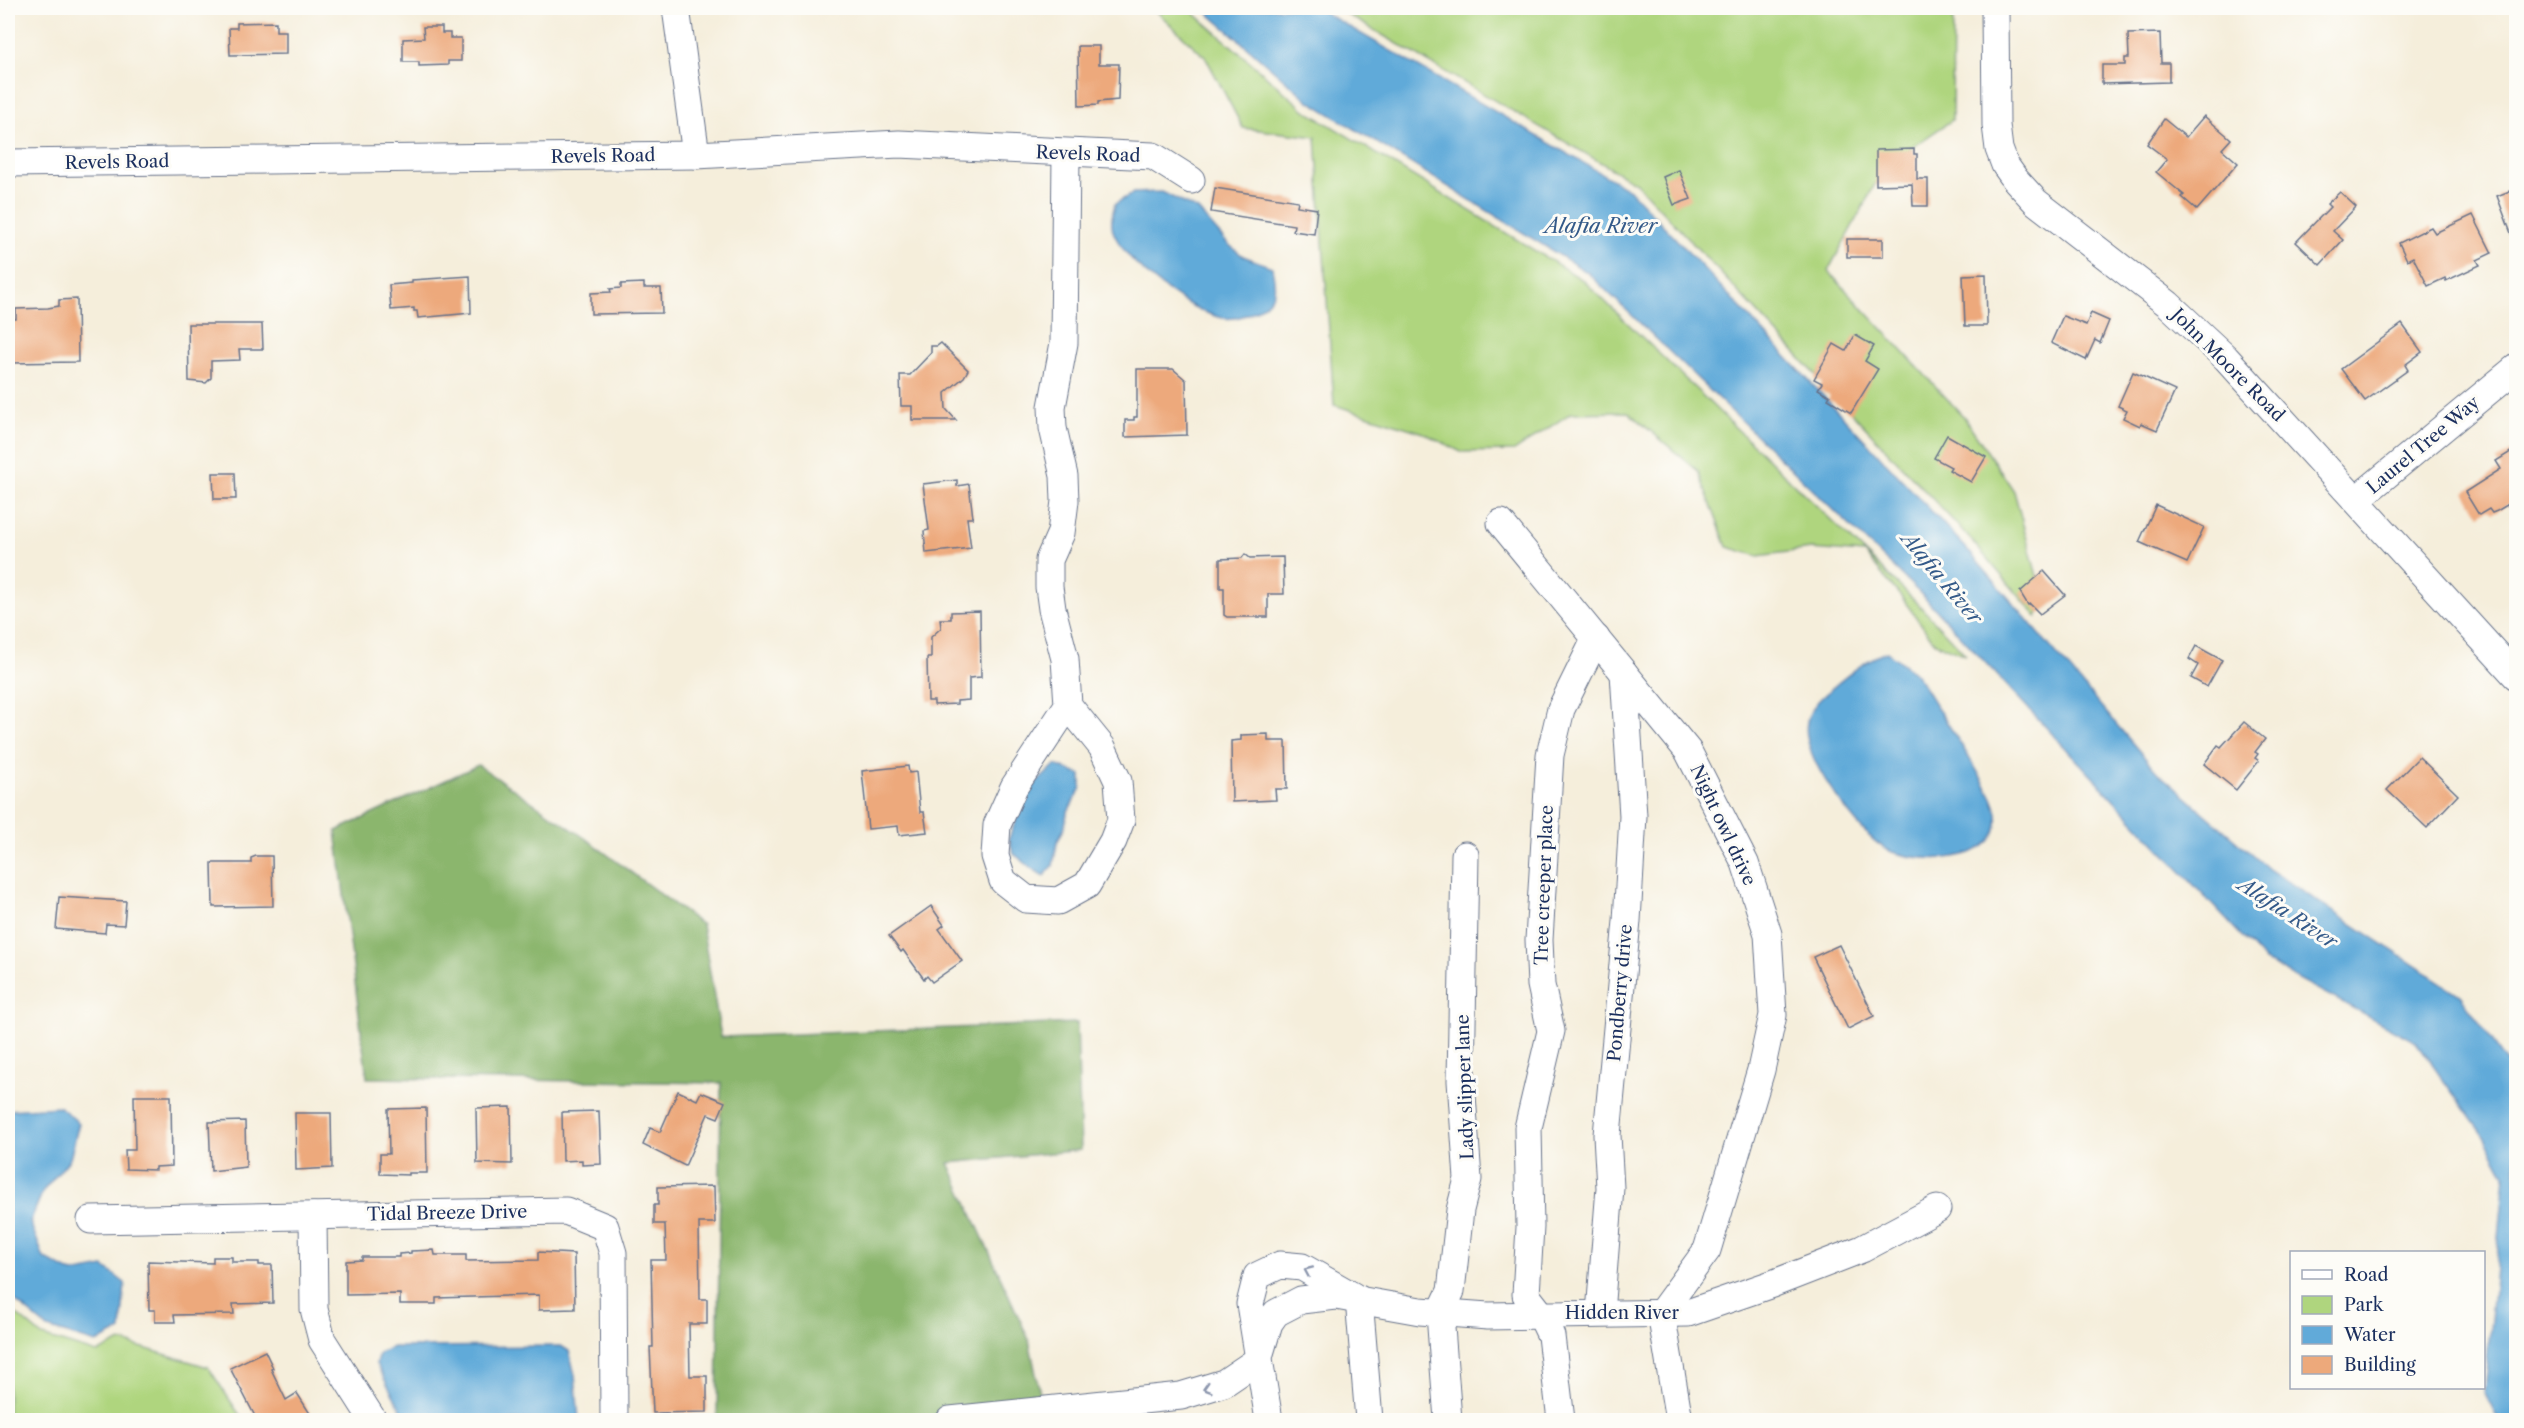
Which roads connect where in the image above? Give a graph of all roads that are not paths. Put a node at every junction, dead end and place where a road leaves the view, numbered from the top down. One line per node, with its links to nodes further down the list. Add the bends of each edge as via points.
1 (676, 8): 4 (street)
2 (1995, 8): 8 (street, John Moore Road, via 1996,125 1999,148 2014,179 2036,202 2152,292 2204,338)
3 (1066, 154): 4 (street, Revels Road, via 899,144); 6 (street, Revels Road, via 1153,156); 13 (street, via 1064,343 1052,407 1065,501 1061,533 1049,560 1049,587 1065,659)
4 (696, 155): 5 (street, Revels Road)
5 (8, 163)
6 (1191, 180)
7 (2517, 368): 8 (street, Laurel Tree Way)
8 (2356, 500): 12 (street, John Moore Road)
9 (1501, 523): 10 (street, Night owl drive)
10 (1596, 638): 11 (street, Night owl drive); 19 (street, Tree creeper place, via 1561,709 1550,755 1539,940 1541,985 1551,1031 1527,1128 1530,1227 1526,1295)
11 (1624, 673): 20 (street, Pondberry drive, via 1633,816 1606,1135 1610,1188); 21 (street, Night owl drive, via 1688,751 1745,863 1768,934 1773,1015 1761,1070 1707,1250)
12 (2517, 676)
13 (1068, 705): 13 (street, via 1014,787 997,825 994,856 1003,881 1026,899 1058,901 1087,885 1121,820 1118,781 1101,747)
14 (1465, 855): 22 (street, Lady slipper lane, via 1461,1081 1468,1179 1460,1210 1451,1291)
15 (1937, 1209): 21 (street, Hidden River, via 1862,1249 1772,1284 1688,1313)
16 (313, 1216): 17 (street, Tidal Breeze Drive); 25 (street, via 314,1309 322,1340); 26 (street, Tidal Breeze Drive, via 566,1211 604,1227 613,1253)
17 (91, 1220)
18 (1359, 1299): 22 (street, Hidden River); 23 (street, Hidden River, via 1317,1297 1287,1306 1269,1323); 23 (street, Hidden River, one-way to 23, via 1302,1267 1280,1265 1257,1276 1250,1304); 29 (street)
19 (1540, 1313): 20 (street, Hidden River); 22 (street, Hidden River); 31 (street, via 1551,1336)
20 (1600, 1313): 21 (street, Hidden River)
21 (1661, 1313): 32 (street)
22 (1440, 1314): 30 (street)
23 (1258, 1360): 24 (street, one-way to 24, via 1224,1383); 28 (street, Hidden River)
24 (1100, 1413): 27 (street)
25 (373, 1420)
26 (614, 1420)
27 (950, 1420)
28 (1269, 1420)
29 (1369, 1420)
30 (1448, 1420)
31 (1561, 1420)
32 (1679, 1420)

